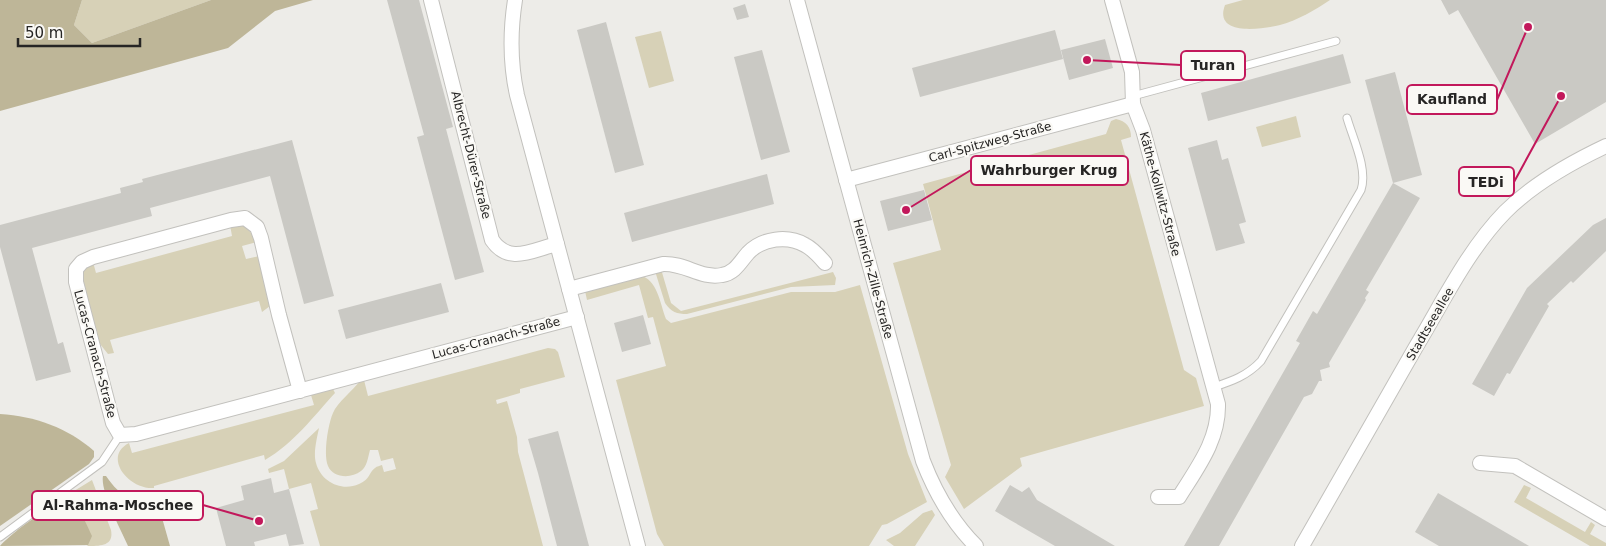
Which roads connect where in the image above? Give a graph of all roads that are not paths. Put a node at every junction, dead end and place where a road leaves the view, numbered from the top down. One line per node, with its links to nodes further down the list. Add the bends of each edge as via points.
1 (431, 0): 10 (street, Albrecht-Dürer-Straße, via 492,240 505,253 514,255)
2 (514, 0): 10 (street, via 512,72)
3 (797, 0): 9 (street, Heinrich-Zille-Straße)
4 (1112, 0): 6 (street, Käthe-Kollwitz-Straße, via 1132,72)
5 (1336, 41): 6 (lane)
6 (1133, 100): 9 (street, Carl-Spitzweg-Straße); 14 (street, Käthe-Kollwitz-Straße)
7 (1347, 118): 14 (lane, via 1364,172 1361,190 1260,361 1251,371)
8 (1606, 146): 23 (street, Stadtseeallee, via 1528,191 1484,236)
9 (846, 180): 22 (street, Heinrich-Zille-Straße, via 924,461 941,499)
10 (557, 244): 12 (street)
11 (825, 263): 12 (street, via 807,245 780,239 757,246 736,269 726,274 708,276 682,266 662,264)
12 (569, 289): 13 (street)
13 (577, 317): 15 (street, Lucas-Cranach-Straße); 21 (street)
14 (1214, 387): 18 (street, Käthe-Kollwitz-Straße, via 1219,419 1203,458 1179,497)
15 (300, 391): 16 (street, Lucas-Cranach-Straße, via 136,434); 16 (street, Lucas-Cranach-Straße, via 257,227 245,218 231,220 94,256 76,269 76,282 97,365 113,423)
16 (120, 435): 20 (lane, via 102,462)
17 (1480, 463): 19 (street, via 1515,466)
18 (1158, 497)
19 (1606, 519)
20 (0, 537)
21 (638, 546)
22 (976, 546)
23 (1302, 546)

